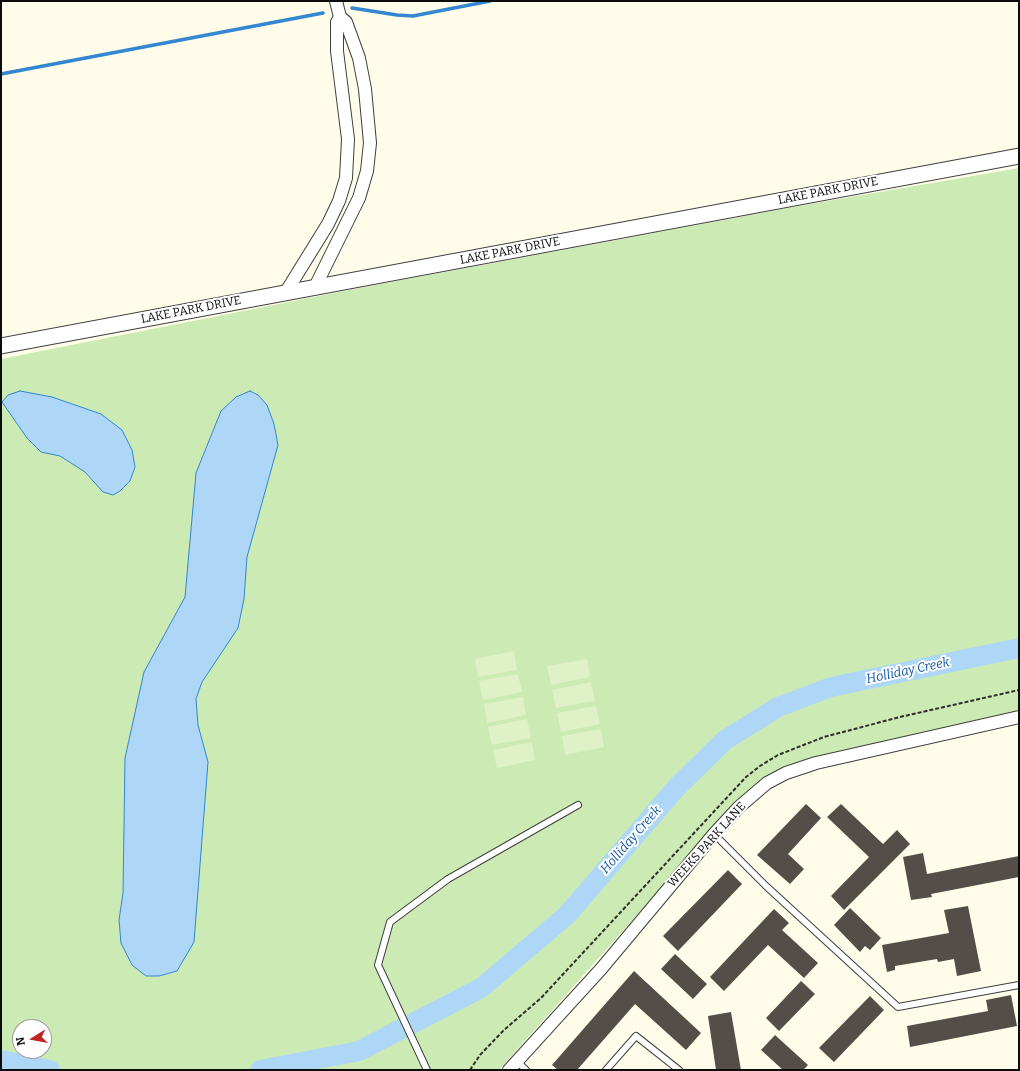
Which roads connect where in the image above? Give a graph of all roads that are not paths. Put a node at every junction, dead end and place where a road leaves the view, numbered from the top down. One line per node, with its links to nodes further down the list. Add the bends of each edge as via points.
1 (336, 1): 2 (street)
2 (340, 17): 4 (street, via 346,22 360,58 370,143 367,171 359,198); 5 (street, via 337,22 338,51 348,139 346,178 328,224)
3 (1019, 156): 4 (street, LAKE PARK DRIVE)
4 (315, 287): 5 (street, LAKE PARK DRIVE)
5 (286, 292): 6 (street, LAKE PARK DRIVE)
6 (1, 346)
7 (1019, 718): 9 (street, WEEKS PARK LANE, via 816,763 786,773 767,783 754,794)
8 (578, 805): 12 (lane, via 448,879 390,922 378,965)
9 (714, 834): 10 (lane, via 766,886 898,1008); 11 (street, WEEKS PARK LANE, via 601,969)
10 (1019, 985)
11 (517, 1060): 13 (street, WEEKS PARK LANE); 14 (lane)
12 (427, 1069)
13 (509, 1070)
14 (526, 1070)
15 (606, 1070): 16 (lane, via 636,1036)
16 (678, 1070)

